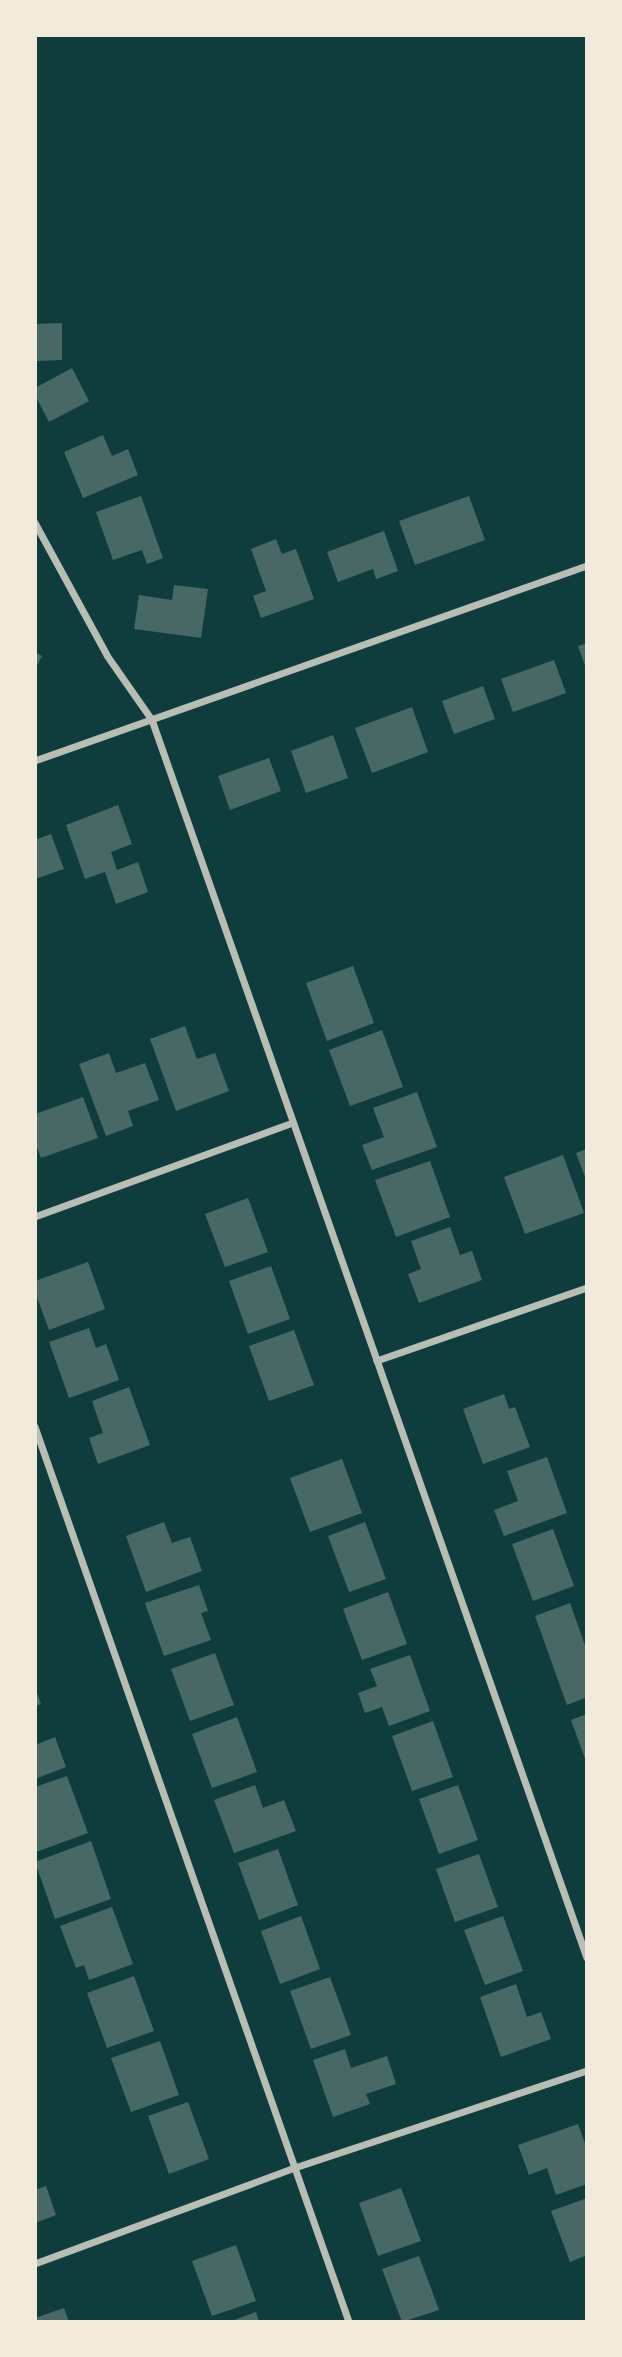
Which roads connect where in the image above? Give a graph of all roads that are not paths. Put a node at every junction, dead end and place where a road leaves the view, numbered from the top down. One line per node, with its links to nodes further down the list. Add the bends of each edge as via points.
1 (35, 523): 3 (street, via 108,657)
2 (587, 566): 3 (street)
3 (152, 720): 4 (street); 5 (street)
4 (35, 761)
5 (293, 1124): 6 (street); 8 (street)
6 (35, 1217)
7 (587, 1288): 8 (street)
8 (377, 1361): 10 (street)
9 (35, 1426): 12 (street)
10 (587, 1958)
11 (587, 2071): 12 (street)
12 (295, 2168): 13 (street); 14 (street)
13 (35, 2264)
14 (349, 2322)

